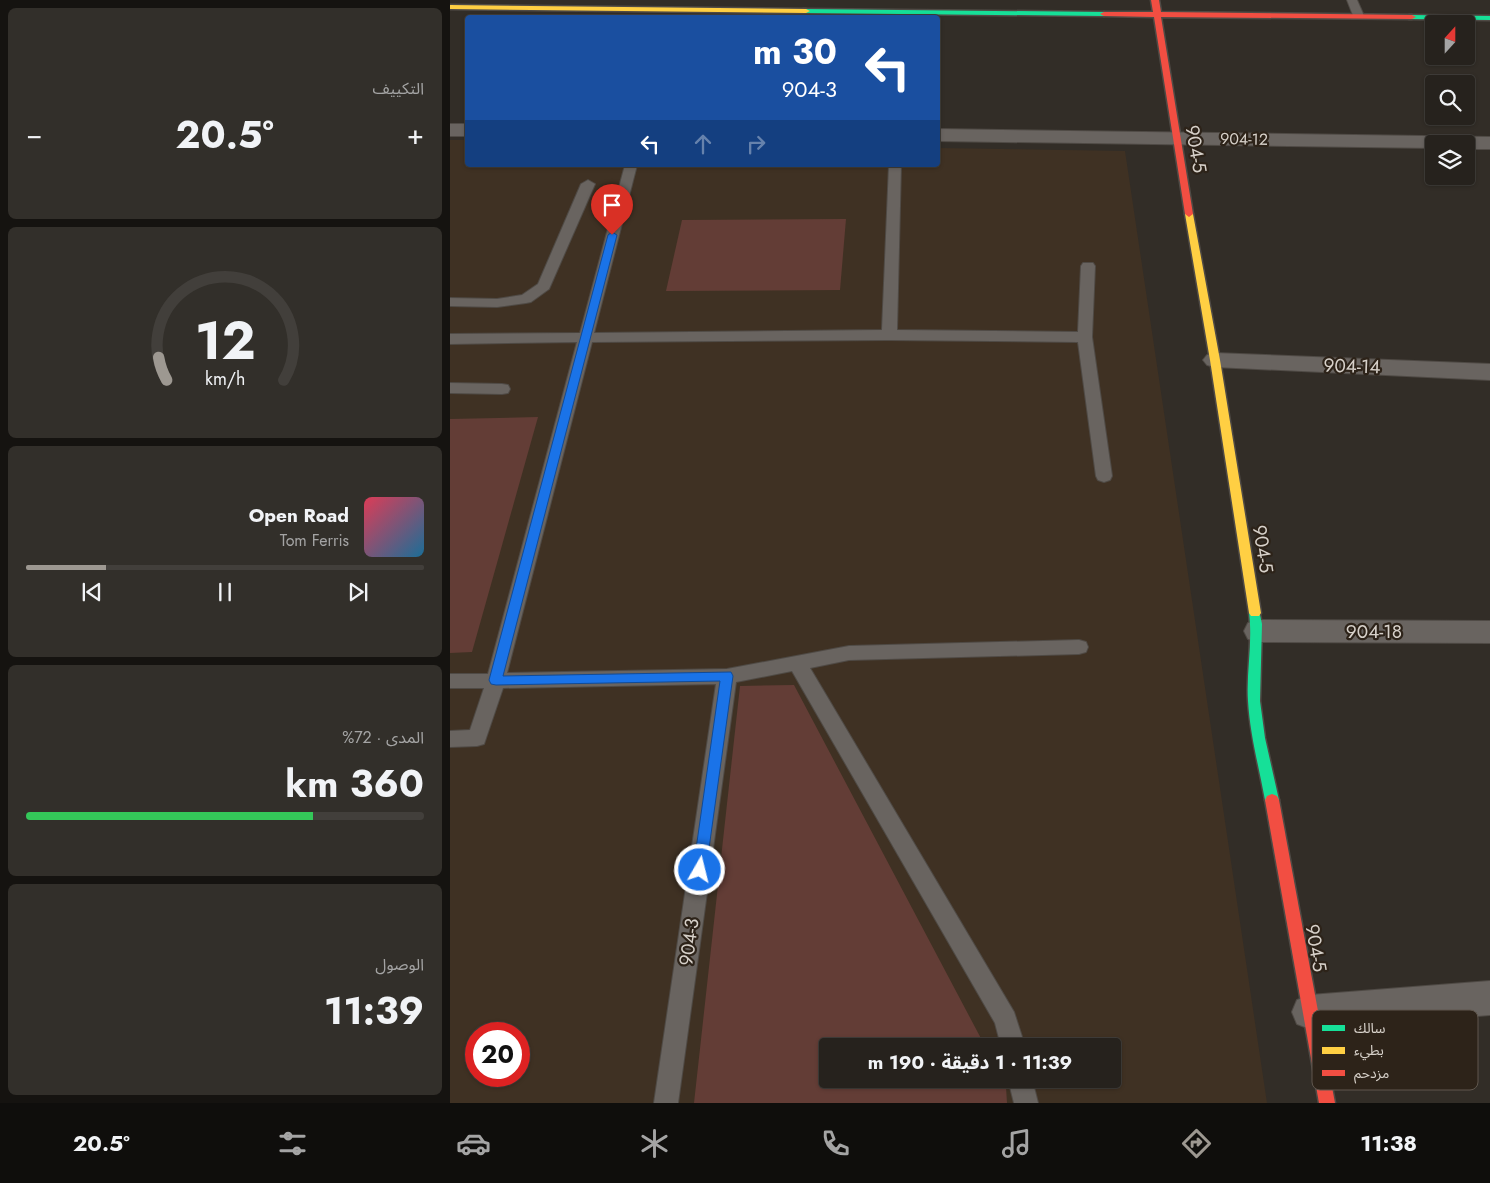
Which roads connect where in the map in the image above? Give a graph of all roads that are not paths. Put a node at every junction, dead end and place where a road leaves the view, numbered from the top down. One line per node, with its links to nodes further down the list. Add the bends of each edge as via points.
1 (1155, 0): 4 (street, 904-5)
2 (1352, 0): 5 (lane)
3 (450, 8): 4 (street)
4 (1157, 14): 5 (street); 10 (street, 904-5)
5 (1358, 16): 6 (street)
6 (1490, 18)
7 (450, 130): 8 (street)
8 (465, 130)
9 (940, 135): 10 (street, 904-12)
10 (1176, 138): 11 (street, 904-12); 21 (street, 904-5)
11 (1490, 143)
12 (630, 167): 20 (lane)
13 (895, 167): 17 (lane)
14 (588, 184): 16 (lane, via 544,286 526,299 497,303)
15 (1088, 266): 18 (lane)
16 (450, 302)
17 (889, 335): 18 (lane); 20 (lane)
18 (1085, 337): 25 (lane)
19 (450, 339): 20 (lane)
20 (584, 339): 31 (lane)
21 (1215, 360): 22 (street, 904-14); 26 (street, 904-5)
22 (1490, 372)
23 (450, 388): 24 (lane)
24 (502, 389)
25 (1104, 476)
26 (1258, 631): 27 (street, 904-18); 36 (street, 904-5, via 1254,656 1254,702)
27 (1490, 632)
28 (1079, 647): 29 (lane, via 849,653)
29 (797, 663): 30 (lane); 38 (lane, via 1006,1020)
30 (727, 676): 31 (lane); 41 (lane, 904-3)
31 (496, 680): 32 (lane); 33 (lane, via 477,738)
32 (450, 682)
33 (450, 738)
34 (1490, 998): 35 (street)
35 (1336, 1010)
36 (1310, 1012): 37 (street, 904-5)
37 (1312, 1023)
38 (1010, 1038)
39 (1022, 1088): 42 (lane)
40 (1324, 1090): 43 (street, 904-5)
41 (666, 1103)
42 (1026, 1103)
43 (1326, 1103)

